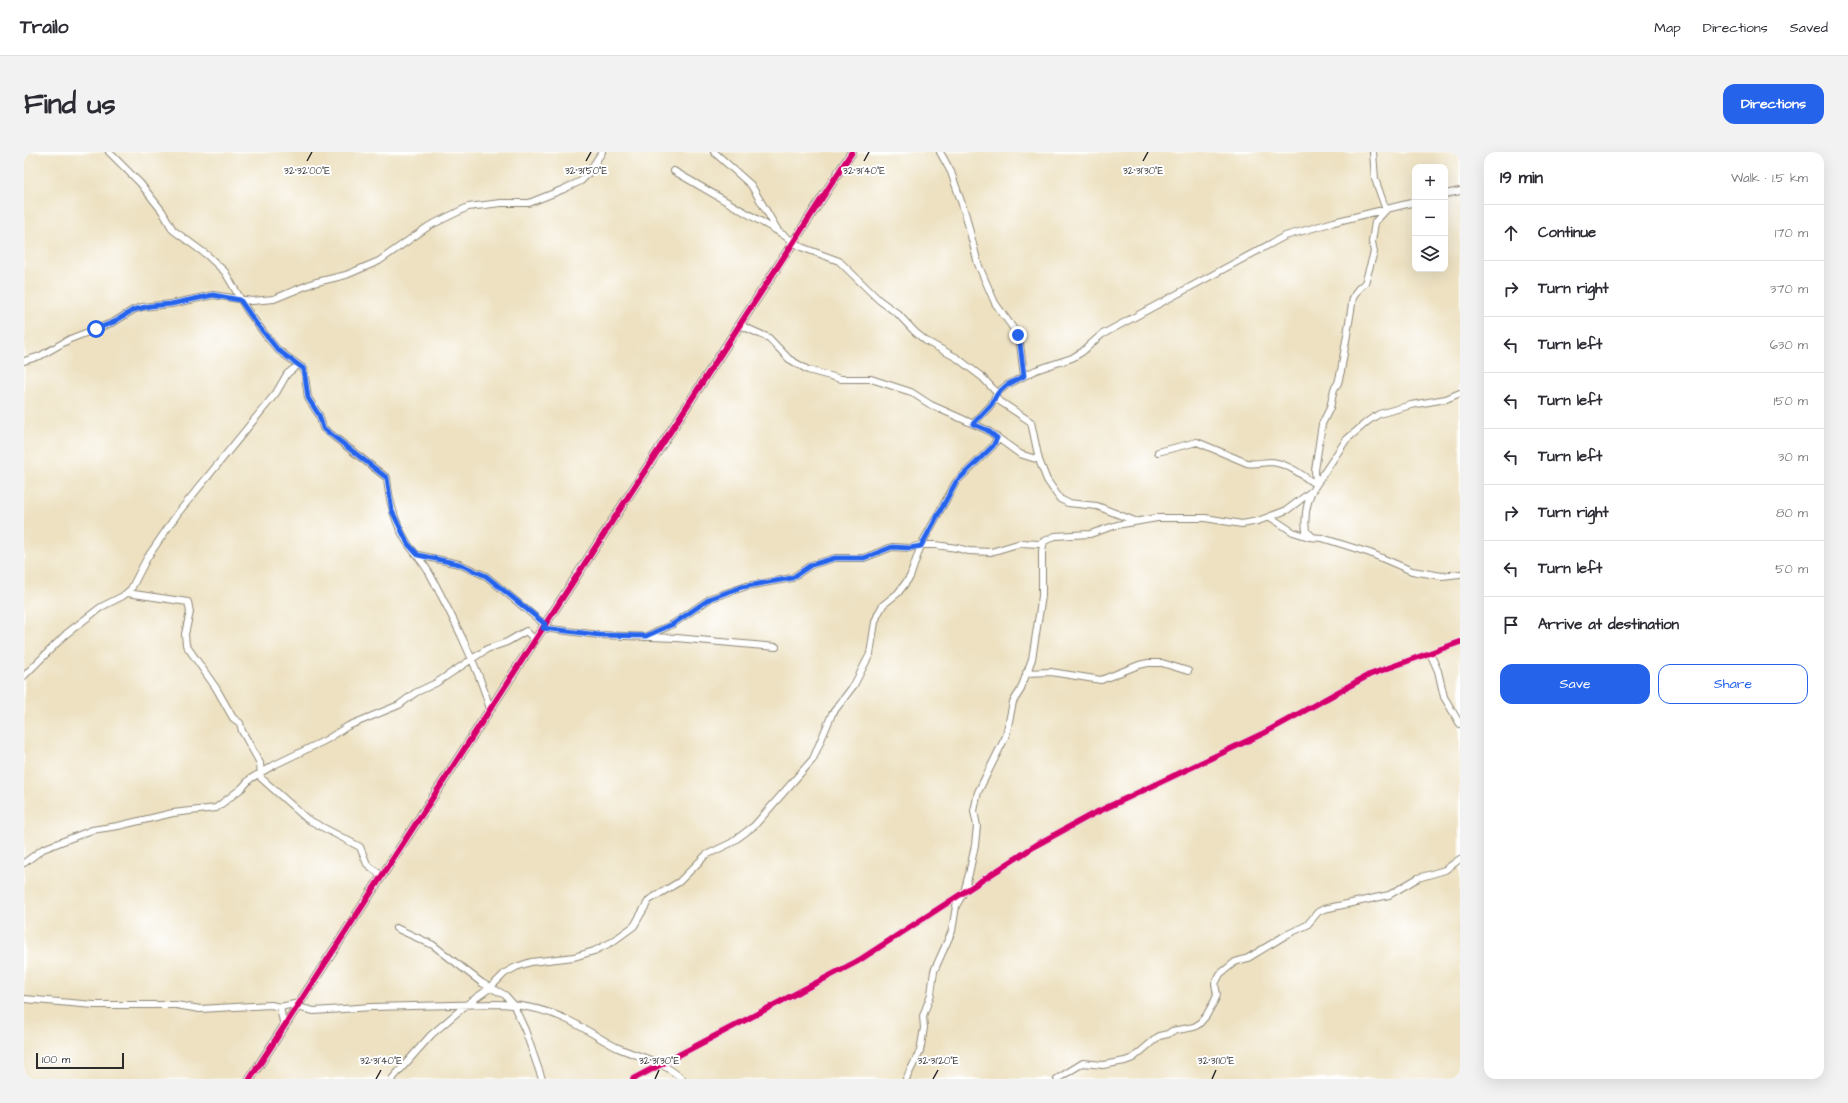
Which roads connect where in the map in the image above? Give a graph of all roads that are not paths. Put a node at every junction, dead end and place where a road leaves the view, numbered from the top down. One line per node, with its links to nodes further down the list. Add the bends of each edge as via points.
1 (110, 152): 16 (street, via 140,183 173,230 225,272)
2 (602, 152): 16 (street, via 581,181 547,196 529,202 468,207 429,226 379,261 346,275 274,299)
3 (714, 152): 12 (street, via 751,185)
4 (852, 152): 13 (street)
5 (940, 152): 20 (street, via 951,172 966,216 978,264 995,303 1018,335)
6 (1373, 152): 11 (street, via 1375,179)
7 (674, 171): 12 (street)
8 (1460, 191): 9 (street)
9 (1448, 193)
10 (1412, 203): 11 (street)
11 (1386, 210): 20 (street, via 1285,236 1101,335 1072,358); 27 (street, via 1375,222 1372,242 1374,252 1365,283 1353,298 1342,371 1322,424)
12 (779, 232): 13 (street)
13 (794, 241): 14 (street); 15 (street)
14 (801, 247): 15 (street); 22 (street, via 839,262 879,300 898,314 914,332 957,358 982,377)
15 (787, 251): 17 (street)
16 (240, 300): 18 (street, via 213,295 142,307 114,322 70,339 40,356); 19 (street, via 278,350)
17 (740, 324): 23 (street, via 769,338 789,359 808,370 841,379 861,378 880,382 911,392 931,405); 36 (street)
18 (24, 361)
19 (298, 365): 33 (street, via 305,372 308,398 319,415 323,428 387,478 392,511 408,544); 35 (street, via 287,374 262,411 178,513)
20 (1024, 376): 22 (street, via 1007,385)
21 (1460, 393): 27 (street, via 1446,400 1411,405 1379,414 1368,421 1346,440)
22 (996, 395): 23 (street, via 991,405); 26 (street, via 1031,422)
23 (973, 424): 24 (street)
24 (997, 438): 26 (street, via 1020,454); 32 (street, via 993,446 956,482)
25 (1158, 452): 27 (street, via 1197,442 1247,463 1277,463 1305,476)
26 (1039, 460): 29 (street, via 1047,480 1064,502 1097,506)
27 (1314, 488): 28 (street, via 1287,510); 30 (street, via 1305,513 1305,523 1306,531)
28 (1270, 517): 29 (street, via 1242,524 1186,518); 30 (street, via 1293,532)
29 (1139, 521): 31 (street, via 1107,527 1090,534 1056,536)
30 (1315, 537): 34 (street, via 1370,553 1412,572 1442,576)
31 (1044, 541): 32 (street, via 1039,544 1021,543 991,552 935,545); 44 (street, via 1042,596 1036,642)
32 (921, 546): 37 (street, via 892,547 864,558 835,558 811,565 792,578 742,587 711,598 673,624); 54 (street, via 906,584 883,605 878,614 870,654 854,685 832,714 813,759 754,826 731,843 706,855 678,882 649,900 634,926 626,934 594,951 574,957 531,962 516,967 505,973)
33 (418, 555): 36 (street, via 459,564 486,576); 42 (street, via 446,605)
34 (1460, 574)
35 (127, 593): 45 (street, via 82,621); 48 (street, via 188,602 190,612 185,634 186,645 233,718 240,723 260,763)
36 (544, 626): 37 (street, via 585,634); 38 (street)
37 (646, 636): 40 (street)
38 (535, 640): 42 (street, via 526,631); 46 (street)
39 (1460, 642): 41 (street)
40 (776, 647)
41 (1430, 653): 47 (street, via 1438,671 1444,697); 52 (street, via 1369,675 1264,734 1096,812 1038,844)
42 (470, 659): 46 (street); 48 (street, via 398,705 348,726)
43 (1188, 671): 44 (street, via 1162,663 1148,663 1139,664 1101,680 1051,672)
44 (1026, 673): 52 (street, via 1013,702 1006,736 975,805 975,845)
45 (24, 676)
46 (490, 709): 51 (street)
47 (1460, 724)
48 (261, 773): 50 (street, via 250,779 225,803 216,808 173,813 92,830 43,849); 51 (street, via 261,778 307,819 360,847 367,864)
49 (1460, 859): 69 (street, via 1445,870 1413,881 1389,895 1318,912 1307,925 1248,958 1235,962 1220,974 1215,984 1215,1000 1199,1024 1159,1036 1133,1058 1103,1065 1083,1063)
50 (24, 863)
51 (382, 876): 57 (street)
52 (964, 892): 62 (street, via 858,960); 68 (street, via 956,906 952,930 934,971 931,994 922,1016 924,1028 920,1051)
53 (396, 928): 54 (street, via 433,945)
54 (490, 988): 56 (street, via 505,995); 58 (street)
55 (26, 1000): 59 (street); 60 (street, via 94,1005 176,1004 200,1009 271,1005)
56 (513, 1004): 58 (street); 62 (street, via 554,1014 618,1048 650,1058); 65 (street)
57 (298, 1005): 58 (street, via 314,1011); 60 (street); 61 (street)
58 (466, 1005): 64 (street, via 431,1035)
59 (24, 1007)
60 (280, 1007): 61 (street)
61 (284, 1027): 63 (street)
62 (662, 1065): 66 (street); 67 (street)
63 (250, 1079)
64 (392, 1079)
65 (542, 1079)
66 (633, 1079)
67 (682, 1079)
68 (906, 1079)
69 (1057, 1079)

